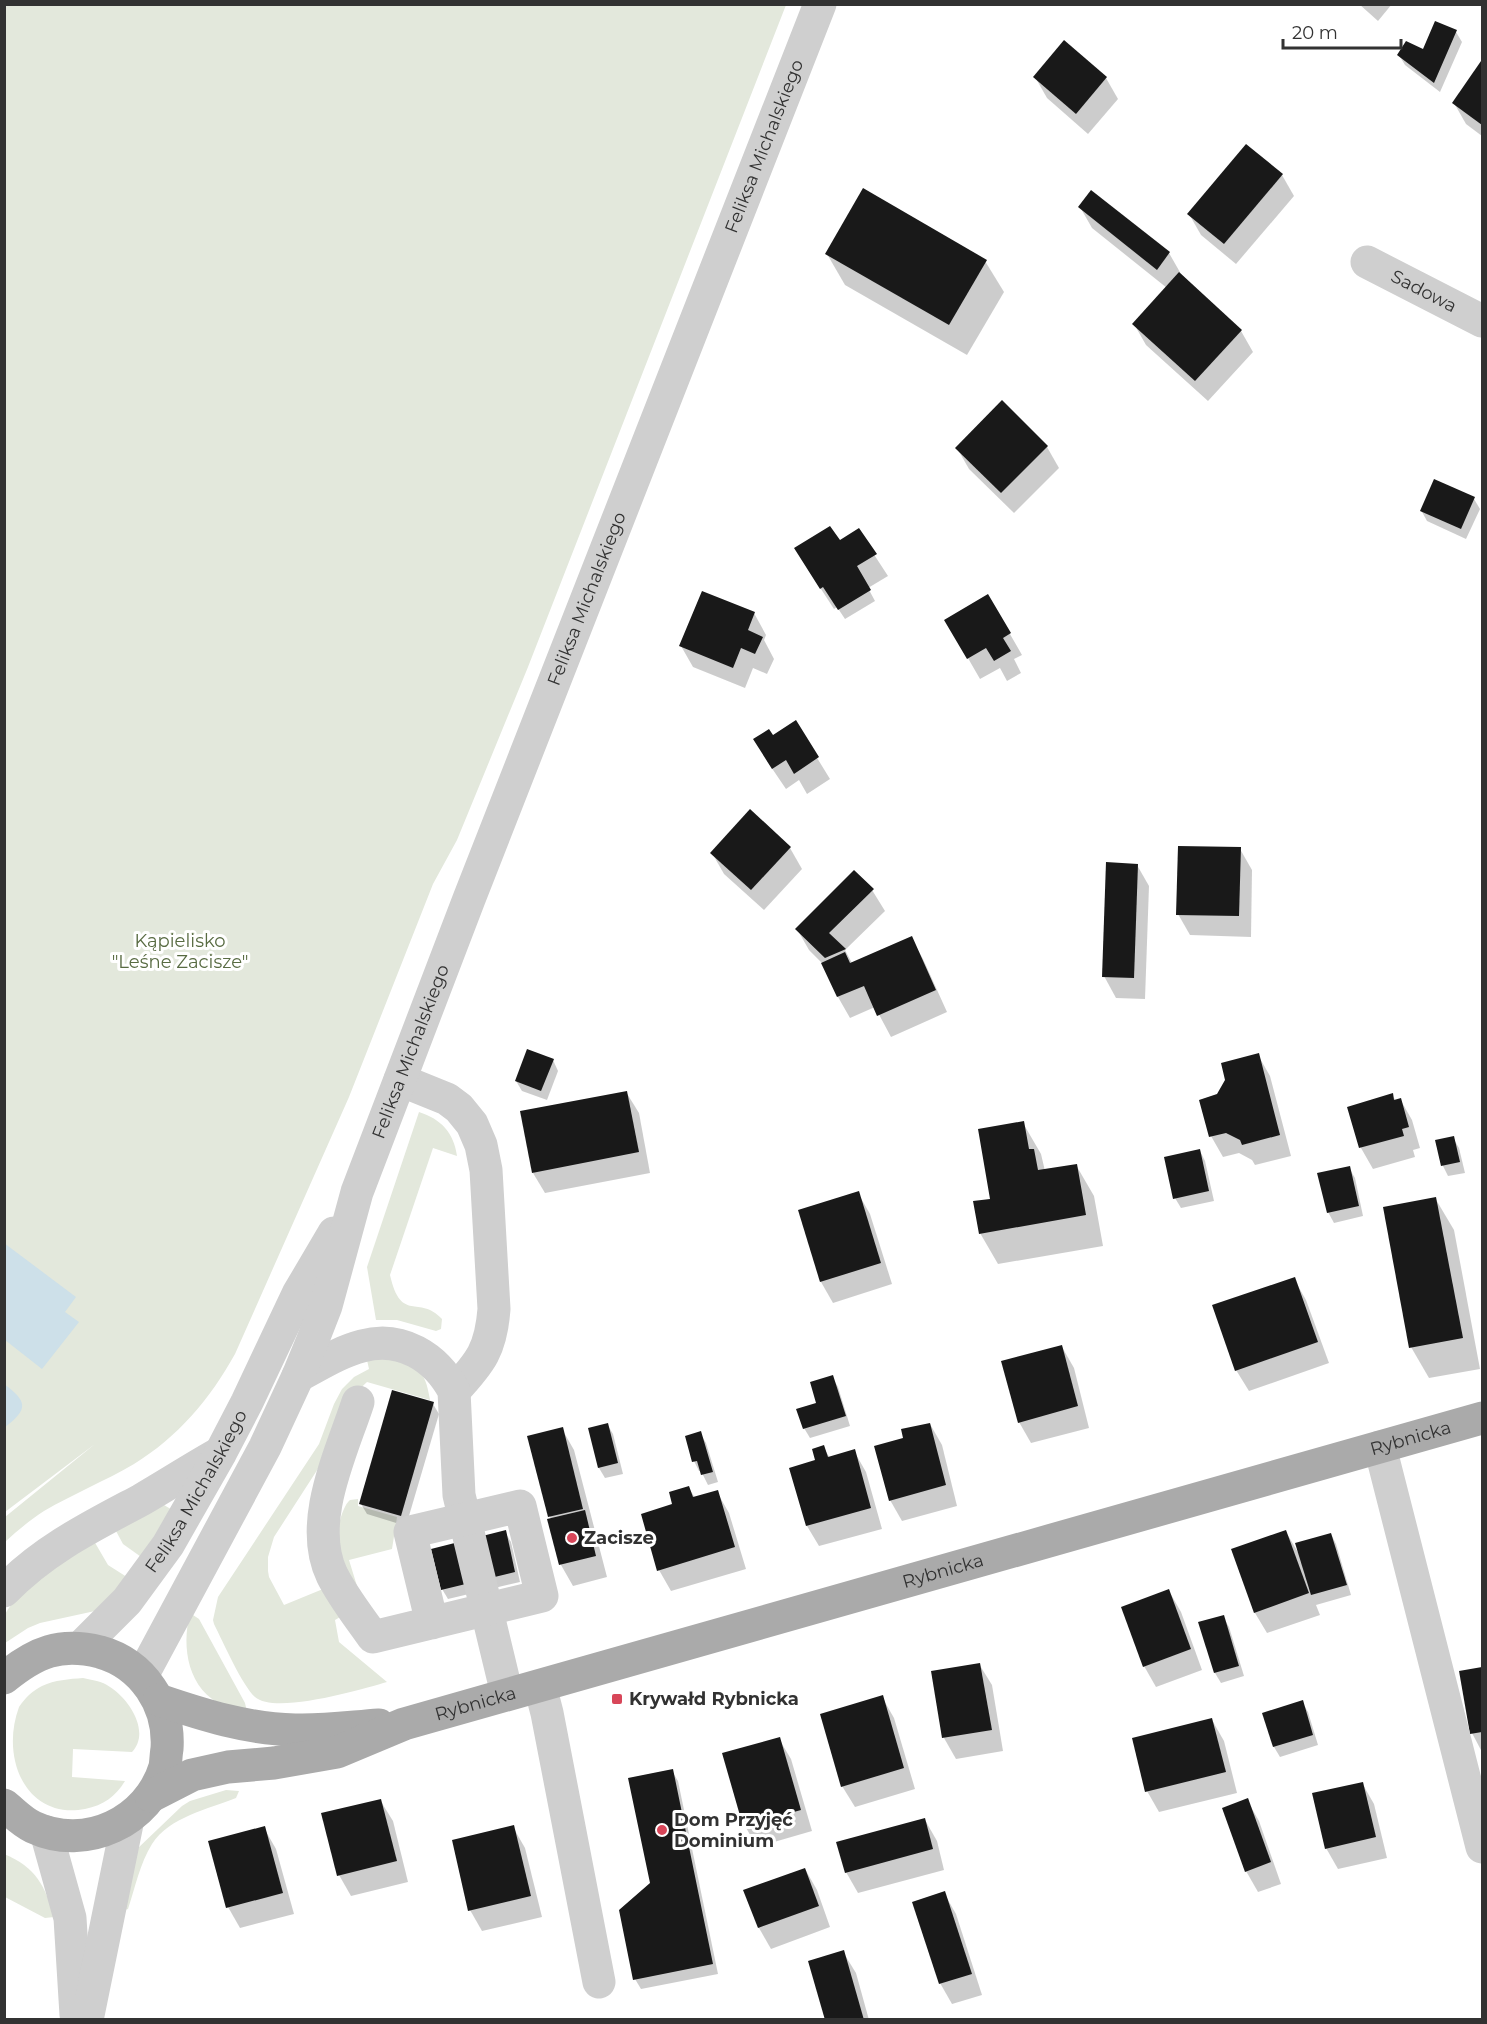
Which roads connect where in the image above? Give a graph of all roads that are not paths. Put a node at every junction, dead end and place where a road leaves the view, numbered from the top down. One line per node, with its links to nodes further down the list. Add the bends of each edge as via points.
1 (820, 4): 4 (street, Feliksa Michalskiego)
2 (1367, 262): 3 (street, Sadowa)
3 (1482, 321)
4 (400, 1080): 5 (street, Feliksa Michalskiego); 7 (street, via 459,1108 472,1124 486,1170 492,1332 474,1370)
5 (357, 1192): 6 (street, Feliksa Michalskiego, via 326,1306); 11 (street, Feliksa Michalskiego, via 298,1294)
6 (298, 1376): 7 (street, via 363,1346 394,1344 418,1352 436,1364); 19 (street, Feliksa Michalskiego)
7 (454, 1391): 12 (street, via 459,1496)
8 (358, 1402): 15 (street, via 324,1510 322,1532 328,1563 342,1592 373,1637)
9 (1482, 1418): 10 (main road, Rybnicka)
10 (1380, 1447): 18 (main road, Rybnicka); 25 (street)
11 (221, 1452): 13 (street, via 68,1539); 16 (street, Feliksa Michalskiego, via 148,1575)
12 (464, 1519): 14 (street); 14 (street, via 520,1506 542,1596); 15 (street, via 410,1532)
13 (4, 1591)
14 (486, 1610): 15 (street); 20 (street)
15 (432, 1623)
16 (81, 1647): 17 (main road, via 52,1650 25,1661); 19 (main road, Rybnicka, via 114,1656)
17 (4, 1678)
18 (540, 1686): 20 (main road, Rybnicka); 26 (street)
19 (150, 1688): 21 (main road, Rybnicka, via 201,1714 255,1726 298,1730); 22 (main road, via 168,1733 165,1766)
20 (507, 1694): 21 (main road, Rybnicka)
21 (404, 1724): 22 (main road, Rybnicka, via 337,1752 192,1775)
22 (151, 1796): 23 (main road)
23 (128, 1819): 24 (main road, via 88,1835 67,1836); 28 (street)
24 (19, 1820): 27 (street, via 70,1918)
25 (1482, 1847)
26 (599, 1982)
27 (76, 2019)
28 (87, 2019)

